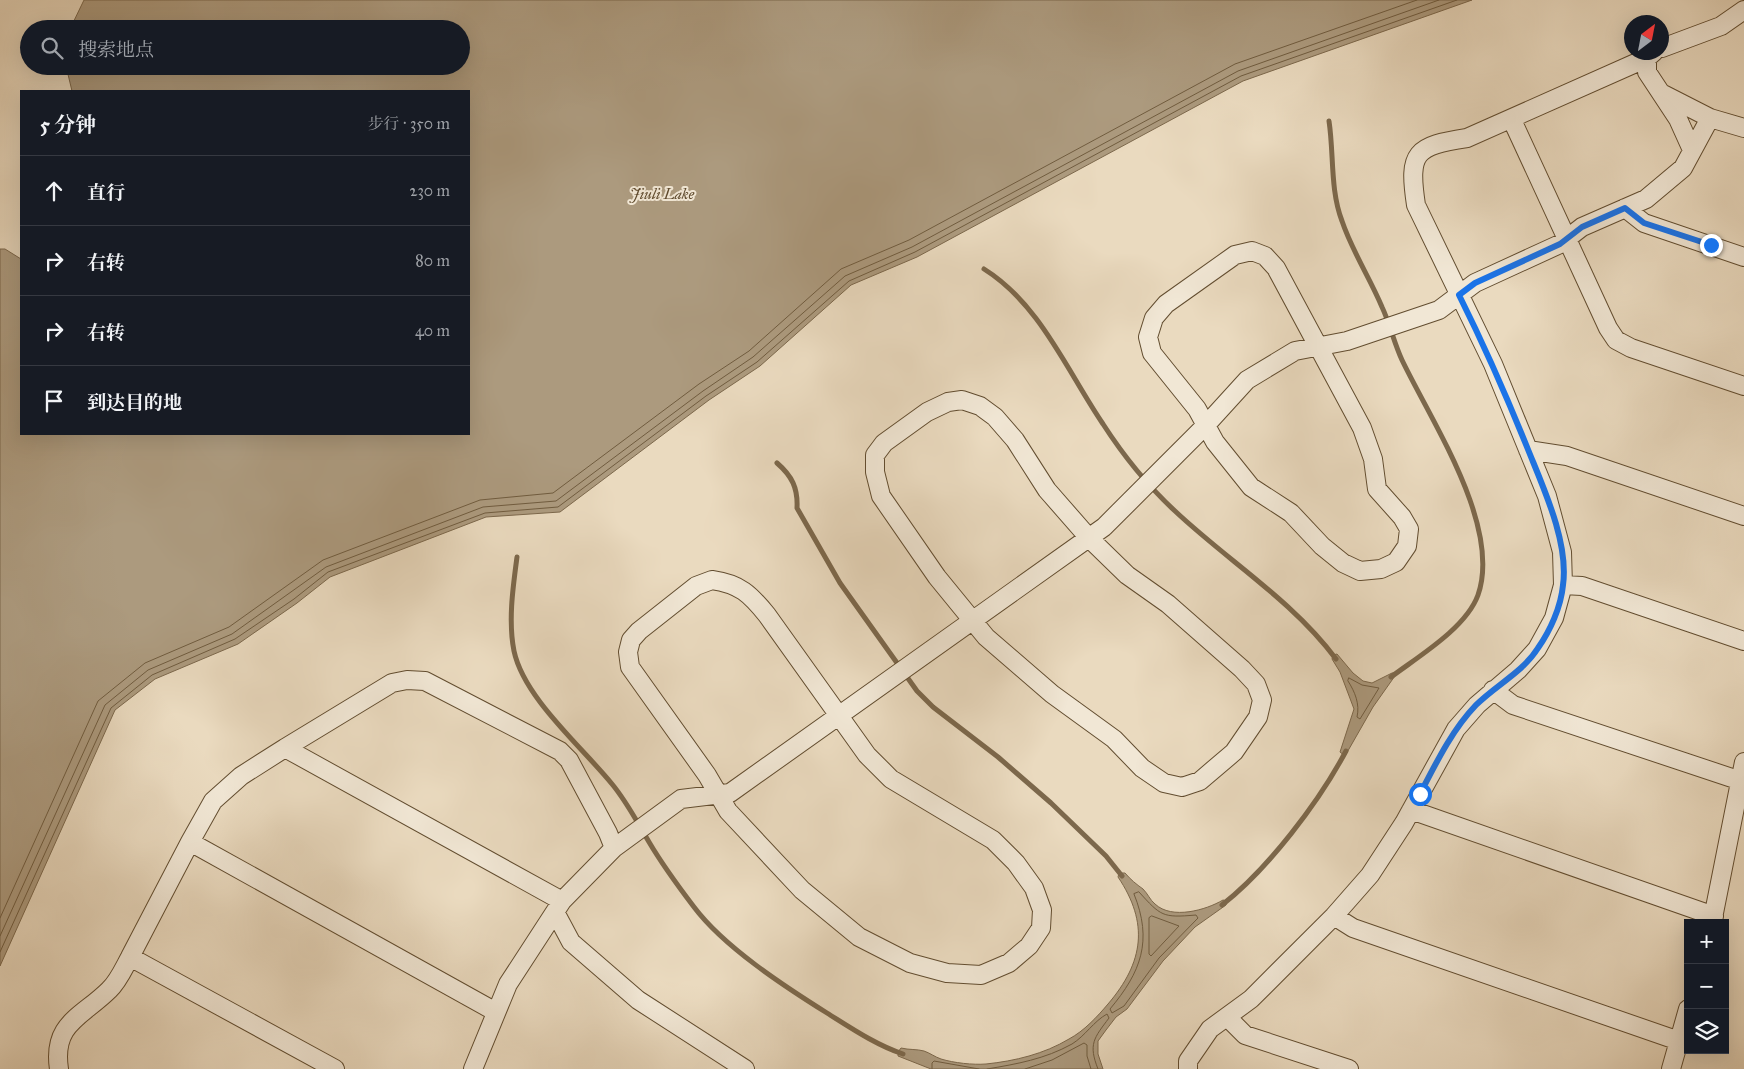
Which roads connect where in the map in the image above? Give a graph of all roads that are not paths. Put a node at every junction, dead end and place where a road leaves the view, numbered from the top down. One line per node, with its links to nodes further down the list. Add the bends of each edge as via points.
1 (1744, 10): 2 (street, via 1721,26)
2 (1669, 45)
3 (1639, 60): 7 (street)
4 (1649, 60): 5 (street, via 1647,72)
5 (1660, 93): 6 (street); 9 (street, via 1678,119)
6 (1710, 118): 8 (street); 9 (street)
7 (1512, 120): 11 (street); 13 (street, via 1467,138 1438,142 1424,148 1414,160 1412,177 1416,204)
8 (1744, 128)
9 (1692, 150): 10 (street, via 1683,168 1646,199)
10 (1625, 208): 11 (street, via 1582,227); 12 (street, via 1644,223)
11 (1567, 238): 13 (street, via 1475,283); 15 (street, via 1616,340)
12 (1744, 257)
13 (1459, 295): 14 (street, via 1439,310 1347,341); 17 (street, via 1493,364)
14 (1318, 347): 16 (street, via 1294,351 1247,380); 16 (street, via 1276,268 1264,256 1252,251 1235,255 1166,304 1154,318 1148,337 1152,353); 16 (street, via 1362,428 1377,489 1409,529 1407,546 1396,562 1381,569 1360,571 1342,563 1291,512 1250,487)
15 (1744, 386)
16 (1206, 425): 19 (street, via 1104,527)
17 (1528, 450): 18 (street, via 1567,456); 20 (street, via 1547,496 1562,552)
18 (1744, 516)
19 (1089, 538): 21 (street); 21 (street, via 1047,490 1015,440 995,416 962,400 948,402 927,412 884,443 875,455 875,472 881,496); 21 (street, via 1256,684 1262,700 1258,717 1234,752 1200,781 1182,787 1164,783 1114,739 1044,688)
20 (1563, 585): 22 (street, via 1582,586); 23 (street, via 1554,618 1537,649)
21 (972, 621): 24 (street)
22 (1744, 641)
23 (1493, 690): 27 (street, via 1513,705); 29 (street, via 1456,729)
24 (838, 716): 28 (street, via 730,793); 28 (street, via 750,595 731,583 712,580 696,586 639,631 631,640 628,652 630,667); 28 (street, via 867,755 891,779 993,840 1016,862 1034,888 1042,910 1041,928 1029,946 1009,963 981,975 947,973 910,963 859,937 802,890 728,811)
25 (285, 748): 30 (street, via 241,776 213,801); 31 (street, via 392,683 407,680 425,682 560,751 569,760); 32 (street)
26 (1744, 762): 27 (street)
27 (1740, 781): 34 (street)
28 (718, 794): 31 (street, via 681,799)
29 (1411, 810): 33 (street, via 1370,875); 34 (street)
30 (190, 842): 35 (street); 36 (street)
31 (614, 848): 32 (street)
32 (559, 907): 36 (street, via 508,984); 43 (street, via 571,942 638,1000)
33 (1334, 916): 37 (street, via 1251,999); 39 (street, via 1353,928)
34 (1713, 919)
35 (130, 957): 40 (street); 41 (street, via 112,988 74,1018 62,1034 57,1051)
36 (496, 1012): 42 (street)
37 (1227, 1017): 44 (street, via 1210,1029 1198,1044 1188,1061); 45 (street, via 1245,1035)
38 (1684, 1023): 39 (street)
39 (1679, 1041): 46 (street)
40 (332, 1068)
41 (59, 1069)
42 (473, 1069)
43 (745, 1069)
44 (1188, 1069)
45 (1350, 1069)
46 (1671, 1069)

